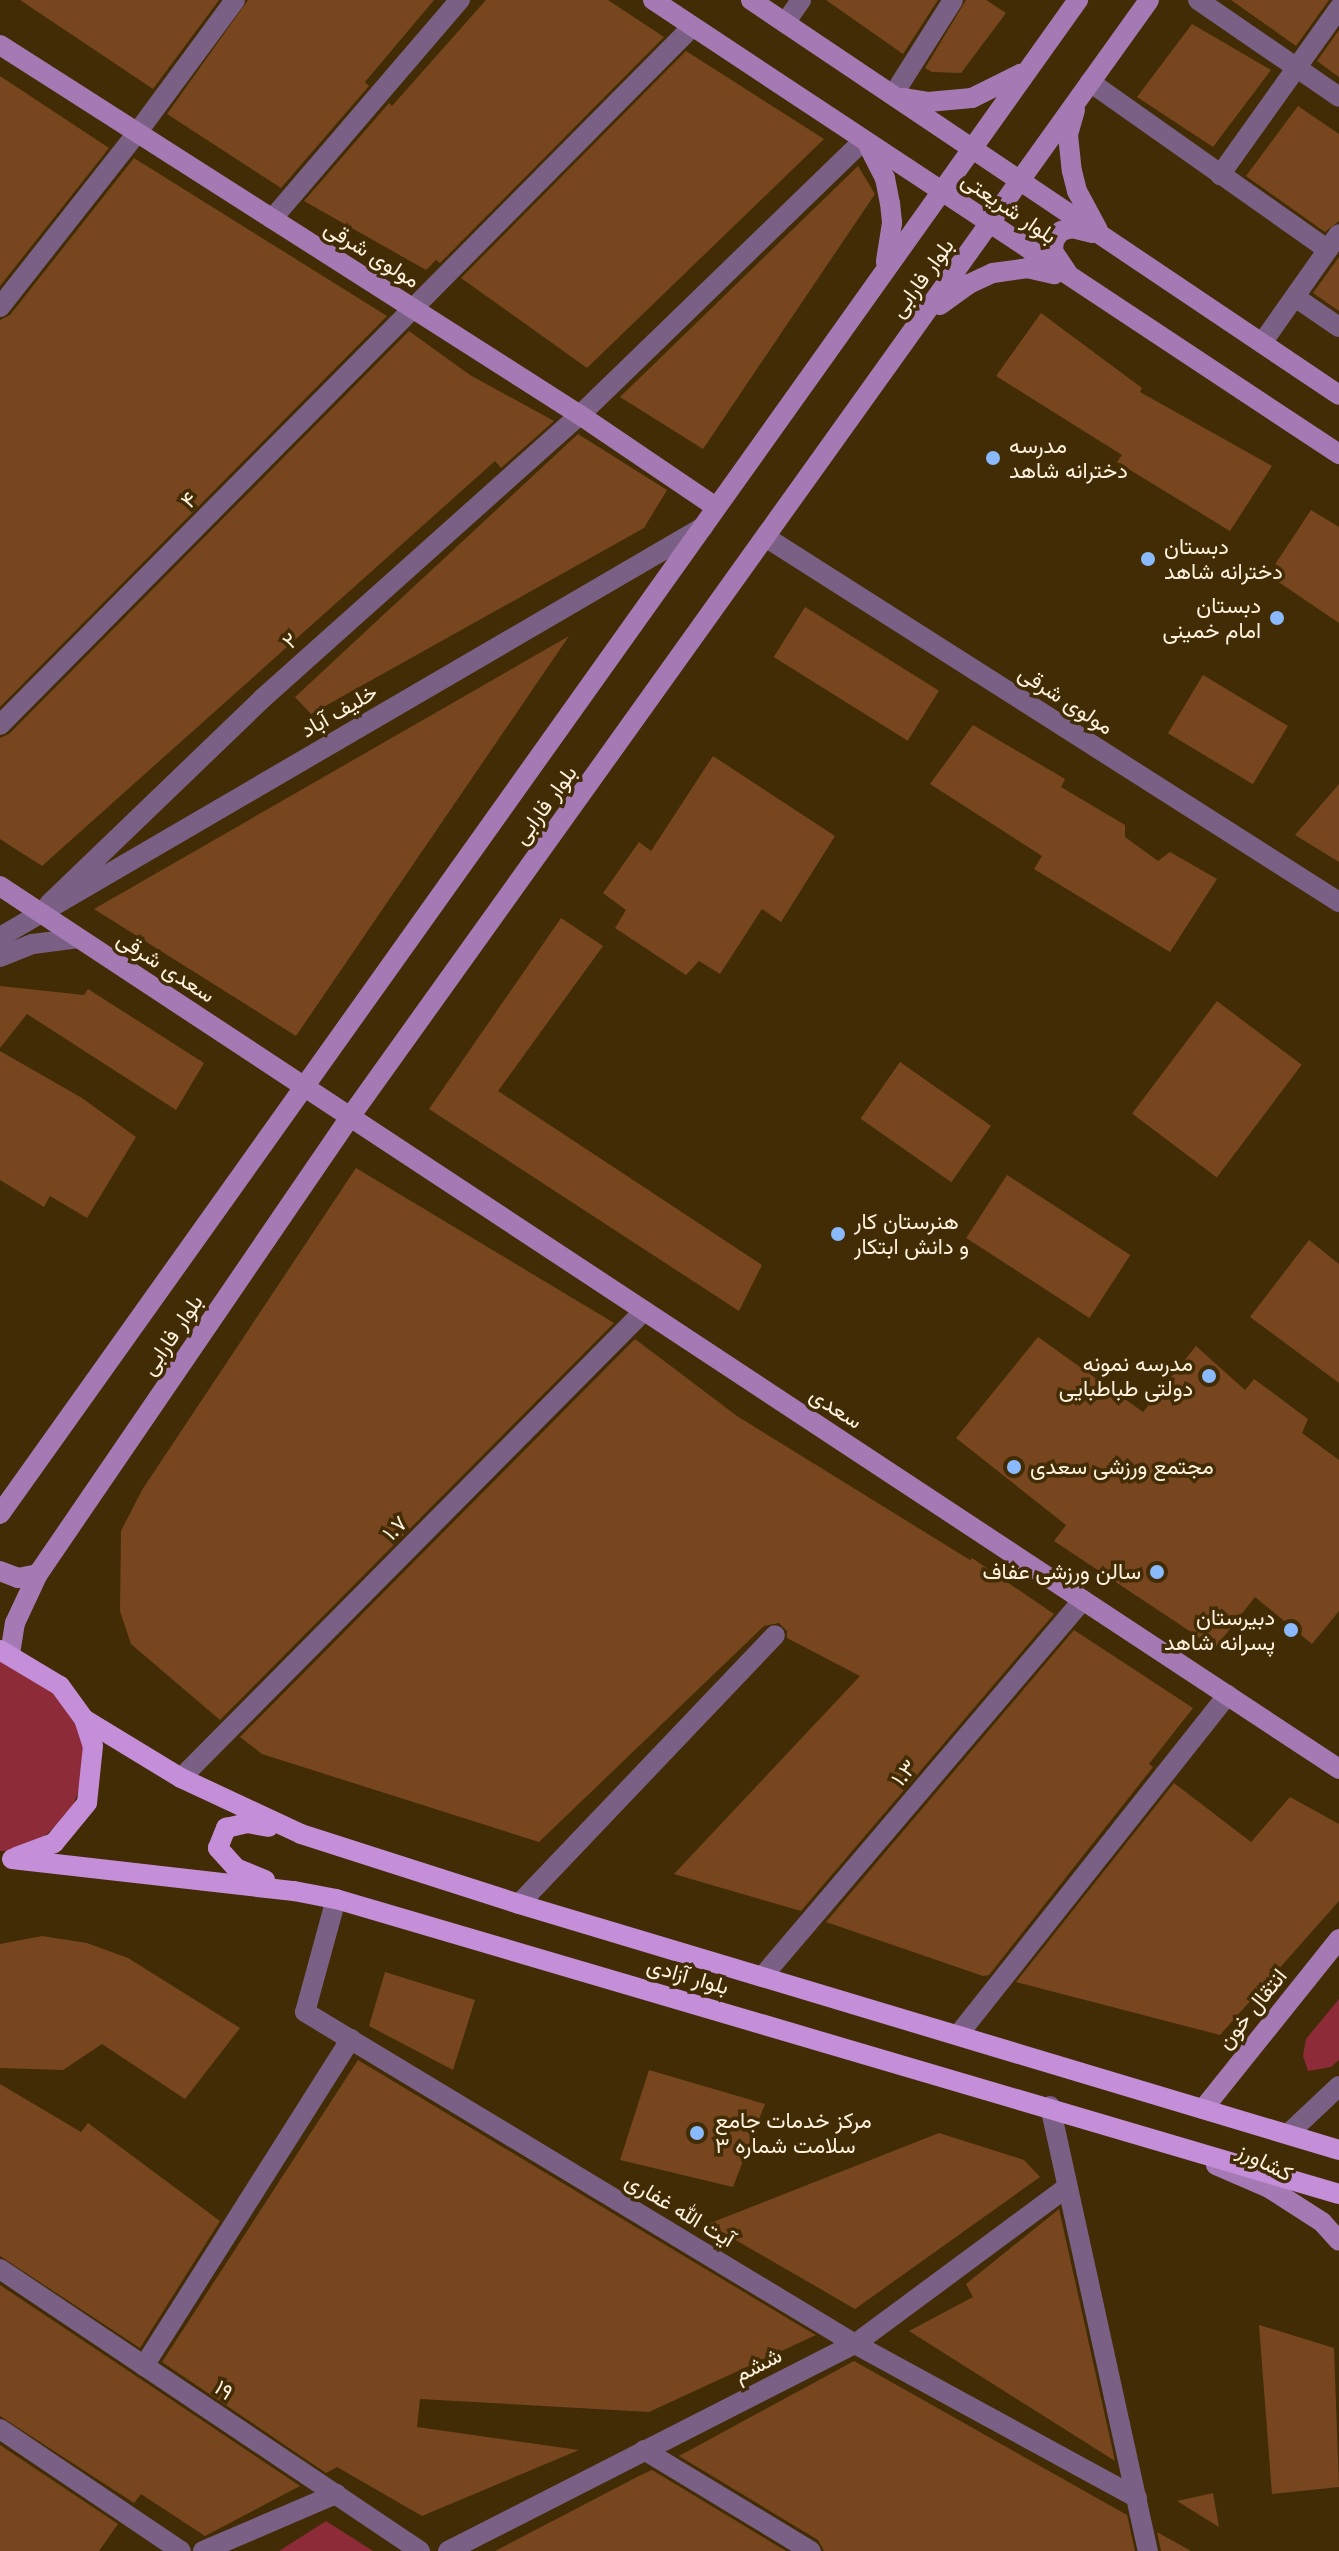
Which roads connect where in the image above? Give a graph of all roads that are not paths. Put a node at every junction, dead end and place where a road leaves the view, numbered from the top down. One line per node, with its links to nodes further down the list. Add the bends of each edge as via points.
1 (235, 0): 19 (street)
2 (460, 0): 25 (street)
3 (653, 0): 12 (main road, بلوار شریعتی)
4 (751, 0): 11 (main road, بلوار شریعتی)
5 (801, 0): 11 (street)
6 (953, 0): 17 (street)
7 (1078, 0): 15 (main road, بلوار فارابی)
8 (1149, 0): 16 (main road, بلوار فارابی)
9 (1198, 0): 14 (street)
10 (1339, 8): 14 (street)
11 (785, 23): 17 (main road, بلوار شریعتی)
12 (692, 27): 20 (main road, بلوار شریعتی); 33 (street, ۴)
13 (0, 45): 19 (main road, مولوی شرقی)
14 (1296, 67): 18 (street); 22 (street)
15 (1027, 70): 17 (main road, via 972,98 928,102); 21 (main road, بلوار فارابی)
16 (1084, 90): 22 (street); 23 (main road, بلوار فارابی); 27 (main road, via 1068,135 1072,171 1085,209)
17 (893, 95): 21 (main road, بلوار شریعتی)
18 (1339, 97)
19 (137, 133): 25 (main road, مولوی شرقی); 32 (street)
20 (864, 140): 24 (main road, بلوار شریعتی); 29 (main road, via 885,178 890,203); 38 (street, ۲)
21 (971, 147): 23 (main road, بلوار شریعتی); 24 (main road, بلوار فارابی)
22 (1220, 175): 28 (street)
23 (1019, 181): 26 (main road, بلوار فارابی); 27 (main road, بلوار شریعتی)
24 (939, 190): 26 (main road, بلوار شریعتی); 29 (main road, بلوار فارابی)
25 (272, 219): 33 (main road, مولوی شرقی)
26 (989, 225): 30 (main road, بلوار شریعتی); 34 (main road, بلوار فارابی)
27 (1103, 237): 30 (main road, via 1072,228 1054,240 1053,251); 36 (main road, بلوار شریعتی)
28 (1333, 242): 31 (street)
29 (884, 269): 40 (main road, بلوار فارابی)
30 (1076, 281): 34 (main road, via 1041,269 1013,268 969,284); 39 (main road, بلوار شریعتی)
31 (1295, 297): 35 (street); 36 (street)
32 (0, 307)
33 (414, 309): 38 (main road, مولوی شرقی); 43 (street, ۴)
34 (924, 316): 42 (main road, بلوار فارابی)
35 (1339, 327)
36 (1262, 343): 37 (main road, بلوار شریعتی)
37 (1339, 395)
38 (580, 415): 40 (main road, مولوی شرقی); 46 (street, ۲, via 263,698)
39 (1339, 454)
40 (716, 507): 41 (main road, بلوار فارابی)
41 (703, 527): 46 (street, خلیف آباد); 50 (main road, بلوار فارابی)
42 (767, 538): 45 (street, مولوی شرقی); 51 (main road, بلوار فارابی)
43 (0, 725)
44 (0, 886): 46 (main road, سعدی شرقی)
45 (1339, 902)
46 (40, 913): 47 (street, خلیف آباد); 48 (main road, سعدی شرقی)
47 (0, 937)
48 (79, 938): 49 (street, via 33,944); 50 (main road, سعدی شرقی)
49 (0, 957)
50 (306, 1088): 51 (main road, سعدی); 53 (main road, بلوار فارابی)
51 (350, 1117): 52 (main road, سعدی); 55 (main road, بلوار فارابی)
52 (644, 1311): 56 (main road, سعدی); 62 (street, ۱.۷)
53 (0, 1514)
54 (0, 1571): 55 (main road, via 18,1578)
55 (38, 1574): 58 (main road, بلوار فارابی)
56 (1083, 1600): 59 (main road, سعدی); 69 (street, ۱.۳)
57 (775, 1635): 67 (street)
58 (5, 1652): 60 (main road, via 60,1686)
59 (1227, 1695): 61 (main road, سعدی); 70 (street)
60 (84, 1719): 62 (main road, بلوار آزادی); 64 (main road, via 94,1764 87,1803 54,1843)
61 (1339, 1769)
62 (181, 1778): 63 (main road, بلوار آزادی)
63 (301, 1834): 65 (main road, via 247,1823 226,1828 218,1848 236,1868); 67 (main road, بلوار آزادی)
64 (6, 1859): 65 (main road, بلوار آزادی)
65 (294, 1891): 66 (main road, بلوار آزادی)
66 (336, 1899): 71 (street, آیت الله غفاری, via 305,2012); 73 (main road, بلوار آزادی)
67 (519, 1904): 69 (main road, بلوار آزادی)
68 (1339, 1939): 74 (main road, انتقال خون)
69 (762, 1977): 70 (main road, بلوار آزادی)
70 (958, 2035): 74 (main road, بلوار آزادی)
71 (351, 2039): 82 (street, آیت الله غفاری); 83 (street)
72 (1339, 2086): 75 (street)
73 (1050, 2106): 76 (main road, بلوار آزادی); 78 (street)
74 (1203, 2109): 75 (main road, بلوار آزادی)
75 (1288, 2134): 77 (main road, بلوار آزادی)
76 (1161, 2140): 79 (main road, بلوار آزادی); 80 (main road, کشاورز, via 1269,2188 1322,2222)
77 (1339, 2150)
78 (1067, 2187): 82 (street, ششم); 87 (street)
79 (1339, 2194)
80 (1339, 2241)
81 (0, 2269): 83 (street, ۱۹)
82 (855, 2344): 85 (street, ششم); 87 (street, آیت الله غفاری)
83 (144, 2366): 86 (street, ۱۹)
84 (0, 2429): 88 (street)
85 (644, 2450): 91 (street, ششم); 92 (street)
86 (336, 2494): 89 (street); 90 (street, ۱۹)
87 (1137, 2498): 93 (street)
88 (181, 2551)
89 (203, 2551)
90 (420, 2551)
91 (448, 2551)
92 (811, 2551)
93 (1148, 2551)

